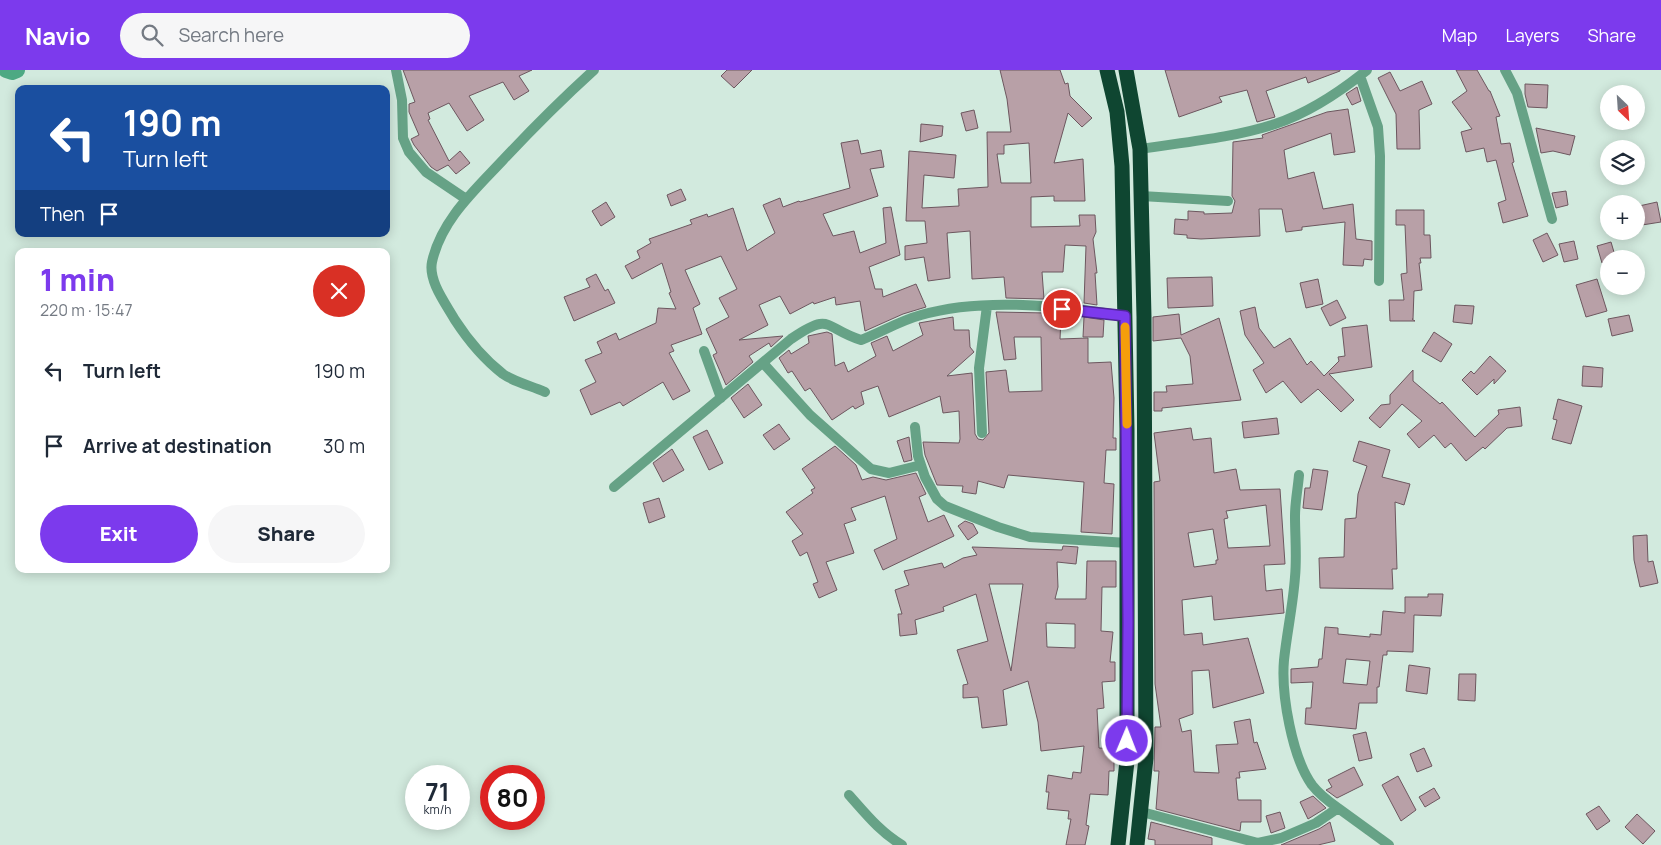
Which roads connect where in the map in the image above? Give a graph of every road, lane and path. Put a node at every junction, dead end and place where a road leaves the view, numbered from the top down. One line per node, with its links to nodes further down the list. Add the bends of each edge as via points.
1 (396, 70): 9 (street, via 401,86 403,138 409,152 426,172)
2 (594, 70): 9 (street, via 537,123)
3 (1107, 70): 14 (highway, via 1120,140)
4 (1126, 70): 7 (highway)
5 (1504, 70): 11 (street, via 1518,93)
6 (1365, 72): 7 (street, via 1302,112 1277,123 1250,131); 12 (street, via 1378,127 1380,156)
7 (1140, 149): 8 (highway)
8 (1141, 196): 10 (street); 21 (highway)
9 (466, 199): 17 (street, via 442,236 432,262 432,275 462,331 479,351 504,374)
10 (1228, 201)
11 (1552, 219)
12 (1379, 281)
13 (988, 306): 14 (street, via 1082,310); 16 (street, via 923,314 902,320 861,340 827,323 818,322 791,339); 22 (street, via 979,368)
14 (1125, 316): 20 (highway)
15 (704, 352): 18 (street)
16 (763, 363): 18 (street); 23 (street, via 810,415 871,469 889,473)
17 (545, 392)
18 (722, 398): 25 (street)
19 (915, 427): 23 (street)
20 (1127, 429): 21 (highway); 26 (highway)
21 (1145, 429): 29 (highway, via 1146,758)
22 (982, 433)
23 (920, 465): 26 (street, via 937,499 954,511 1030,537)
24 (1299, 475): 28 (street, via 1295,514 1297,560 1284,682 1293,742 1304,770 1312,785)
25 (614, 487)
26 (1128, 543): 31 (highway, via 1127,761)
27 (850, 794): 30 (street, via 873,823)
28 (1338, 808): 29 (street, via 1316,823 1281,838 1258,843); 33 (street)
29 (1142, 812): 32 (highway)
30 (902, 845)
31 (1118, 845)
32 (1137, 845)
33 (1390, 845)

